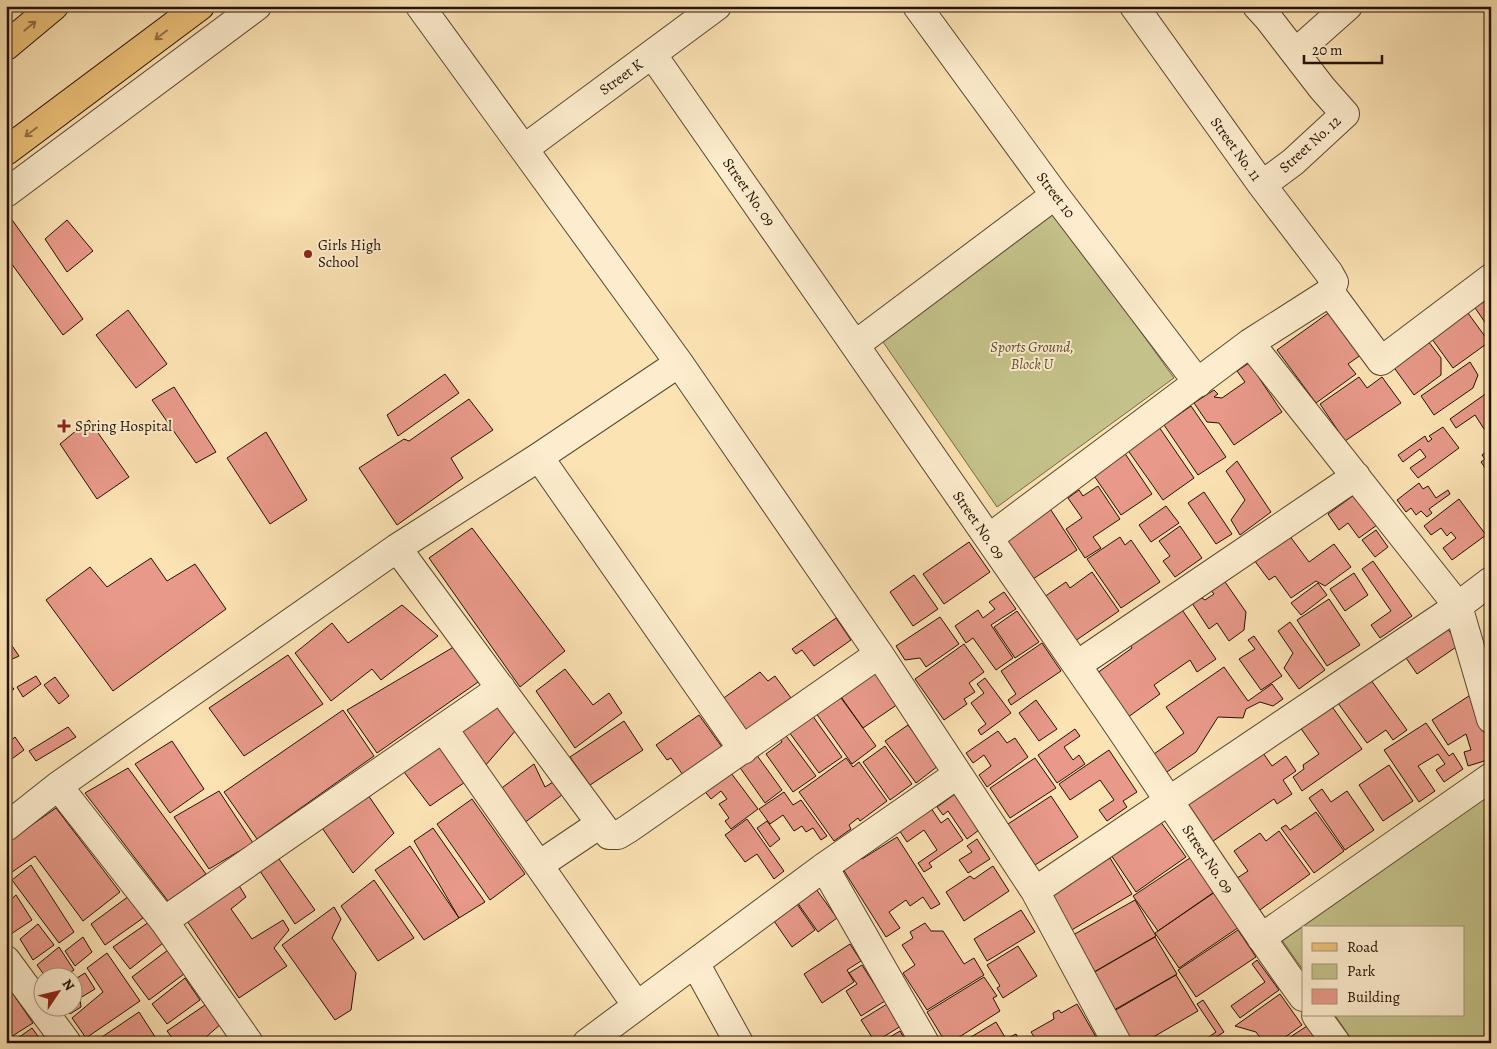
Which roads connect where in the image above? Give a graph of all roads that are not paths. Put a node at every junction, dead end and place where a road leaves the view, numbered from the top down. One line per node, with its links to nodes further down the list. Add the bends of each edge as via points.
1 (54, 6): 10 (main road, one-way to 1)
2 (200, 6): 14 (main road, one-way to 14)
3 (257, 6): 16 (street)
4 (420, 6): 13 (street)
5 (717, 6): 11 (street, Street K)
6 (917, 6): 17 (street, Street 10)
7 (1134, 6): 15 (street, Street No. 11)
8 (1257, 6): 12 (street, Street No. 12)
9 (1348, 6): 12 (street)
10 (6, 46)
11 (652, 54): 13 (street, Street K); 21 (street, Street No. 09)
12 (1295, 54): 15 (street, Street No. 12, via 1345,114 1293,162)
13 (525, 148): 22 (street)
14 (6, 150)
15 (1262, 185): 19 (street, Street No. 11, via 1329,273 1334,282)
16 (6, 193)
17 (1056, 195): 21 (street); 23 (street, Street 10)
18 (1491, 278): 19 (street, via 1381,361)
19 (1330, 292): 20 (street)
20 (1250, 343): 23 (street); 25 (street)
21 (855, 345): 26 (street, Street No. 09)
22 (679, 363): 24 (street); 30 (street)
23 (1198, 383): 26 (street)
24 (539, 457): 27 (street); 35 (street)
25 (1356, 476): 29 (street); 31 (street)
26 (989, 538): 31 (street, Street No. 09)
27 (397, 548): 32 (street); 38 (street)
28 (1491, 581): 29 (street)
29 (1458, 606): 33 (street); 39 (street)
30 (879, 654): 35 (street); 36 (street)
31 (1077, 665): 39 (street, Street No. 09)
32 (501, 688): 34 (street); 40 (street)
33 (1491, 719)
34 (443, 728): 42 (street); 45 (street)
35 (742, 750): 40 (street, via 618,835 609,835)
36 (958, 774): 43 (street); 44 (street)
37 (1491, 777): 46 (street)
38 (58, 786): 41 (street); 45 (street)
39 (1170, 801): 44 (street); 46 (street, Street No. 09)
40 (600, 824): 42 (street)
41 (6, 827)
42 (539, 865): 50 (street)
43 (824, 867): 48 (street); 56 (street)
44 (1034, 891): 57 (street)
45 (164, 922): 53 (street)
46 (1261, 938): 49 (street, Street No. 09)
47 (6, 960): 52 (street)
48 (695, 963): 50 (street); 55 (street)
49 (1302, 996)
50 (637, 1006): 54 (street)
51 (1317, 1016): 58 (street)
52 (67, 1043)
53 (249, 1043)
54 (586, 1043)
55 (739, 1043)
56 (925, 1043)
57 (1117, 1043)
58 (1336, 1043)

